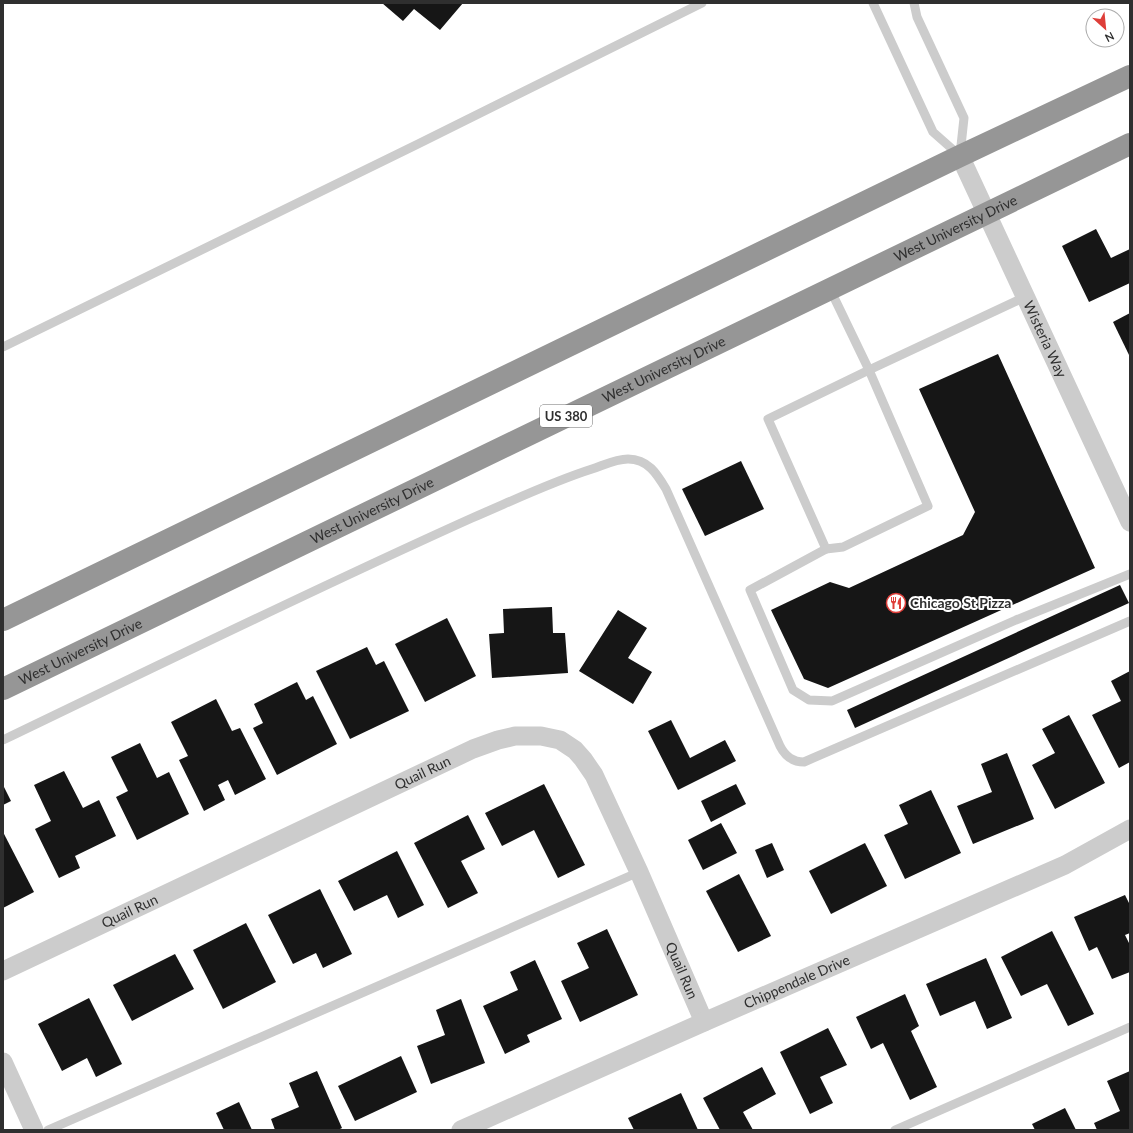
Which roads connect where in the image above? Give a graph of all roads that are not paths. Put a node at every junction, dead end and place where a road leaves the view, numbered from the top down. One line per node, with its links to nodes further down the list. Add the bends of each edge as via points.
1 (702, 3): 10 (lane)
2 (873, 3): 6 (lane, via 933,132)
3 (914, 3): 6 (lane, via 917,17 964,118)
4 (1130, 76): 6 (highway)
5 (1130, 144): 7 (highway, West University Drive / US 380)
6 (960, 156): 7 (street, Wisteria Way); 15 (highway)
7 (986, 213): 8 (highway, West University Drive / US 380); 9 (street, Wisteria Way)
8 (830, 289): 11 (lane); 17 (highway, West University Drive / US 380)
9 (1025, 297): 11 (lane); 12 (street, Wisteria Way)
10 (3, 347)
11 (869, 370): 13 (lane, via 768,419); 13 (lane, via 928,506 843,547)
12 (1130, 522)
13 (826, 549): 14 (lane, via 750,590 792,690 809,700 832,701 1016,620)
14 (1130, 574)
15 (3, 620)
16 (1130, 621): 18 (lane, via 804,762 797,762 783,753 658,475 640,461 619,460 544,486 378,560)
17 (3, 689)
18 (3, 740)
19 (1130, 829): 22 (street, Chippendale Drive, via 1064,865)
20 (639, 872): 21 (street, Quail Run, via 594,775 575,750 560,740 541,736 515,736 473,750); 22 (street, Quail Run); 26 (lane)
21 (3, 971)
22 (704, 1022): 27 (street, Chippendale Drive)
23 (1130, 1027): 28 (lane)
24 (3, 1062): 25 (street)
25 (34, 1130)
26 (48, 1130)
27 (461, 1130)
28 (895, 1130)

